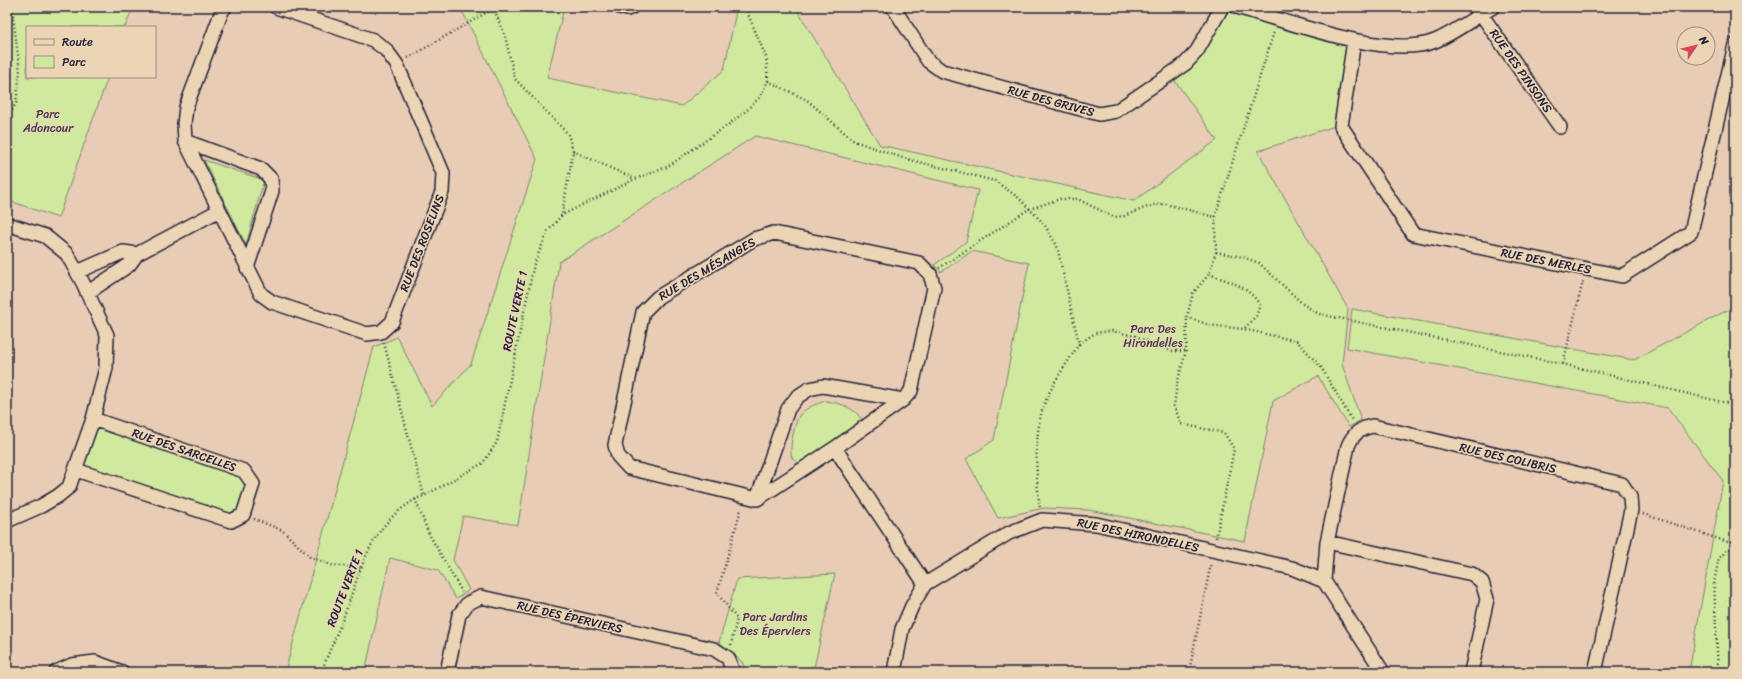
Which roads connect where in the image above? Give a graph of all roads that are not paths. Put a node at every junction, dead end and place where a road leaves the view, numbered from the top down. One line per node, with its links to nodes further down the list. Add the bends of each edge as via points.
1 (225, 7): 13 (street, via 186,107)
2 (276, 7): 17 (street, RUE DES ROSELINS, via 373,40 386,50 397,65 443,173 442,192 392,322 381,332 367,334 272,302 261,294)
3 (619, 7): 4 (street)
4 (632, 7)
5 (893, 7): 6 (street, RUE DES GRIVES, via 928,61 942,71 1099,114 1116,111 1185,64 1197,51)
6 (1222, 7)
7 (1237, 7): 10 (street)
8 (1493, 7): 9 (street)
9 (1481, 14): 10 (street, via 1435,41 1404,47); 12 (street, RUE DES PINSONS)
10 (1354, 41): 11 (street, RUE DES MERLES, via 1340,126 1413,234 1622,276 1691,232)
11 (1735, 45)
12 (1560, 127)
13 (185, 141): 14 (street); 17 (street, via 261,169 271,179 272,191)
14 (218, 211): 16 (street); 17 (street)
15 (7, 224): 18 (street, via 45,236 67,254)
16 (137, 254): 18 (street, via 123,252); 19 (street, via 129,265)
17 (247, 268)
18 (76, 272): 19 (street)
19 (87, 293): 21 (street, via 106,335 106,368)
20 (903, 400): 22 (street); 24 (street, via 823,386 809,389 797,397 788,408); 24 (street, RUE DES MÉSANGES, via 911,391 934,288 930,274 919,263 774,233 754,239 658,297 643,312 615,445 618,456 629,468)
21 (93, 419): 23 (street); 23 (street, RUE DES SARCELLES, via 244,471 253,484 243,515 231,521)
22 (835, 448): 24 (street); 28 (street)
23 (76, 470): 25 (street, via 69,486 58,496)
24 (757, 499)
25 (7, 521)
26 (1327, 542): 27 (street); 35 (street, via 1472,574 1482,582 1486,599); 36 (street, RUE DES COLIBRIS, via 1348,446 1358,430 1373,426 1622,484 1630,497 1631,510)
27 (1324, 581): 28 (street, RUE DES HIRONDELLES, via 1292,568 1096,524 1042,520 1009,533); 34 (street)
28 (925, 584): 33 (street, RUE DES HIRONDELLES, via 902,629)
29 (56, 672): 30 (street, via 72,665 95,662)
30 (122, 672)
31 (447, 672): 32 (street, RUE DES ÉPERVIERS, via 460,615 468,603 481,597 714,649 728,658)
32 (733, 672)
33 (894, 672)
34 (1383, 672)
35 (1471, 672)
36 (1595, 672)

